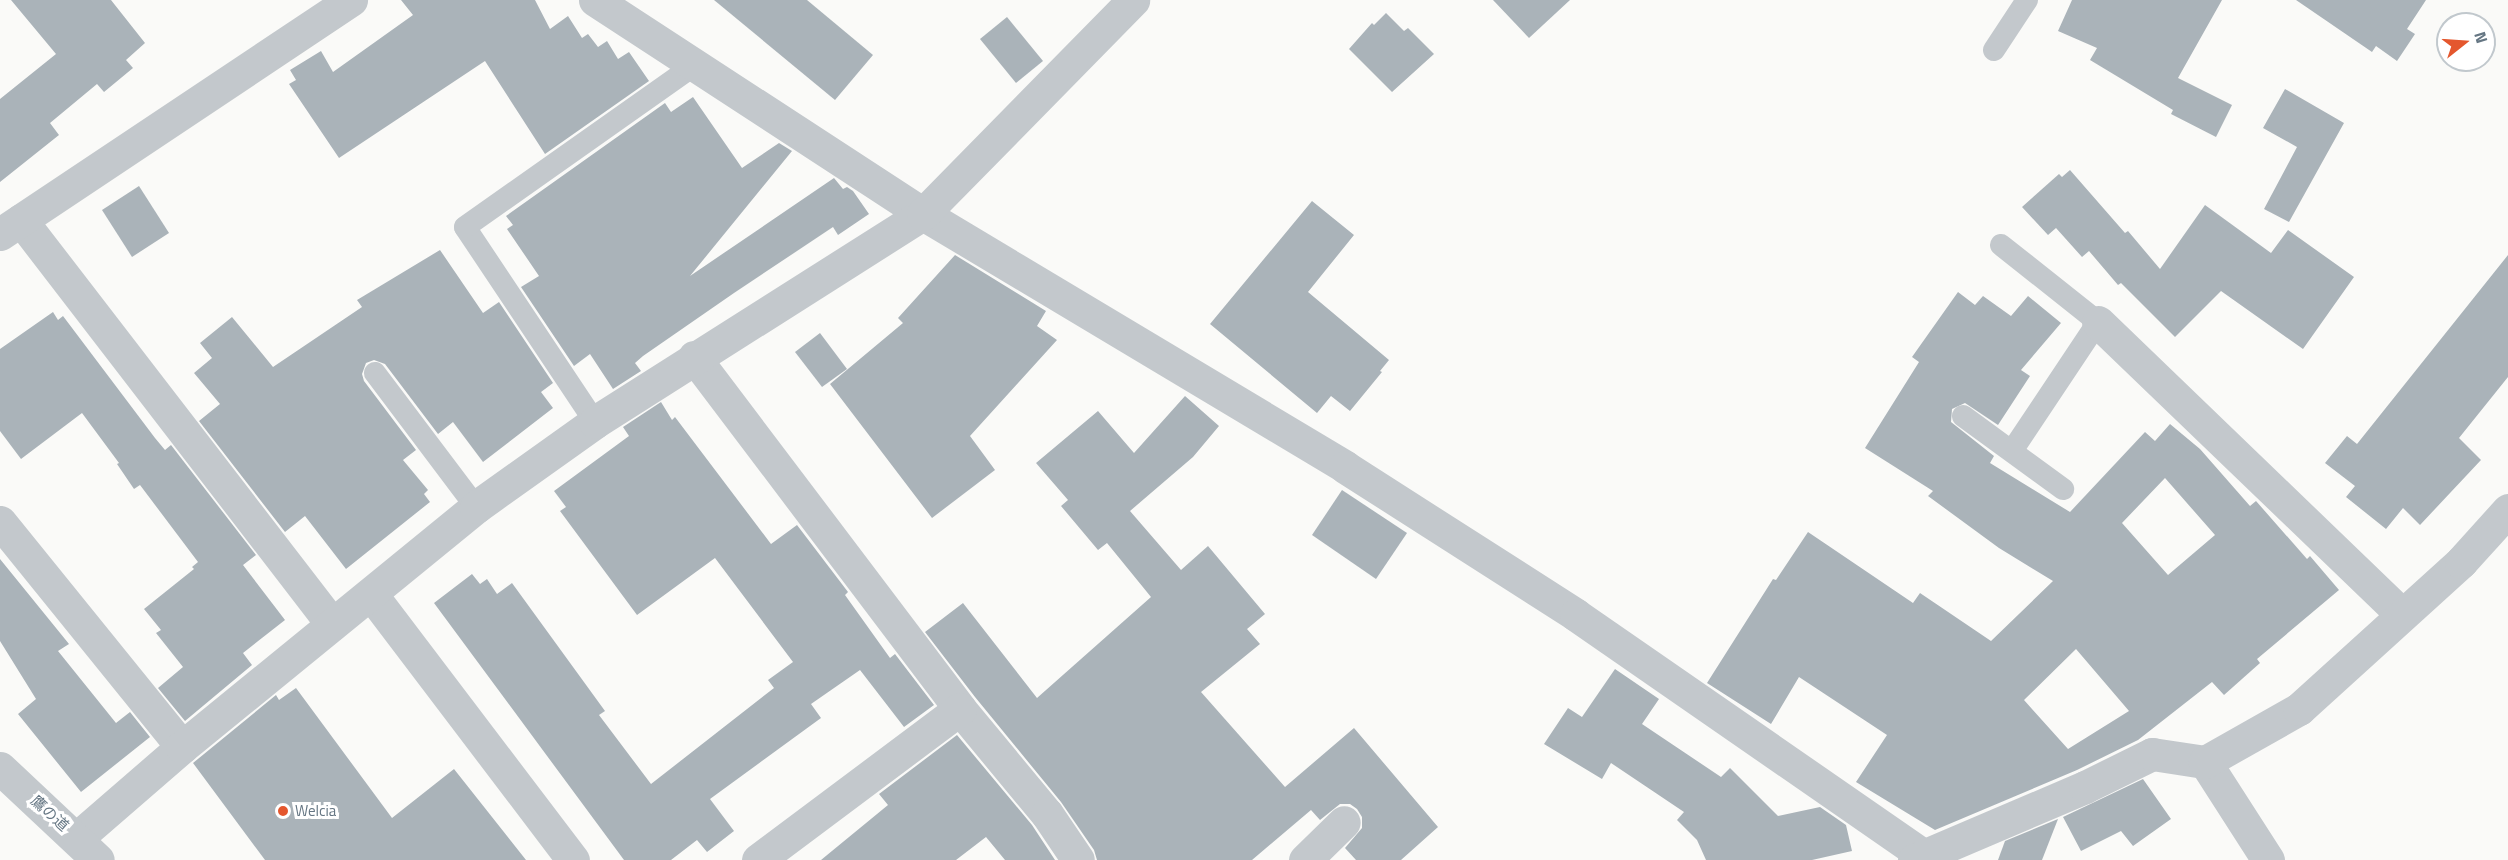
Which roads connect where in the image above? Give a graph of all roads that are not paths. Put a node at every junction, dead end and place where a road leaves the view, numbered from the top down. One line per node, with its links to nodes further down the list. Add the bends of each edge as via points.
1 (351, 0): 8 (street)
2 (595, 0): 6 (street)
3 (1133, 0): 7 (street)
4 (2027, 0): 5 (lane)
5 (1994, 50)
6 (695, 65): 7 (street); 14 (lane, via 465,226)
7 (922, 214): 11 (street); 29 (street, via 1385,492 1576,615)
8 (10, 227): 22 (street)
9 (2001, 245): 10 (lane)
10 (2098, 322): 15 (lane); 21 (street)
11 (694, 357): 14 (street); 23 (street)
12 (375, 373): 17 (lane)
13 (1963, 416): 15 (lane)
14 (595, 422): 17 (street)
15 (2012, 452): 16 (lane)
16 (2063, 489)
17 (476, 507): 20 (street)
18 (2508, 510): 21 (street, via 2461,562)
19 (0, 522): 24 (street)
20 (370, 594): 22 (street); 30 (street)
21 (2402, 615): 25 (street, via 2299,710)
22 (332, 624): 24 (street)
23 (960, 709): 31 (street); 32 (street, via 1047,814)
24 (182, 747): 28 (street)
25 (2205, 762): 29 (street, via 2152,754); 34 (street)
26 (0, 768): 28 (street, 鷹の道)
27 (1344, 822): 33 (street)
28 (87, 849)
29 (1923, 859)
30 (573, 860)
31 (758, 860)
32 (1078, 860)
33 (1305, 860)
34 (2268, 860)

